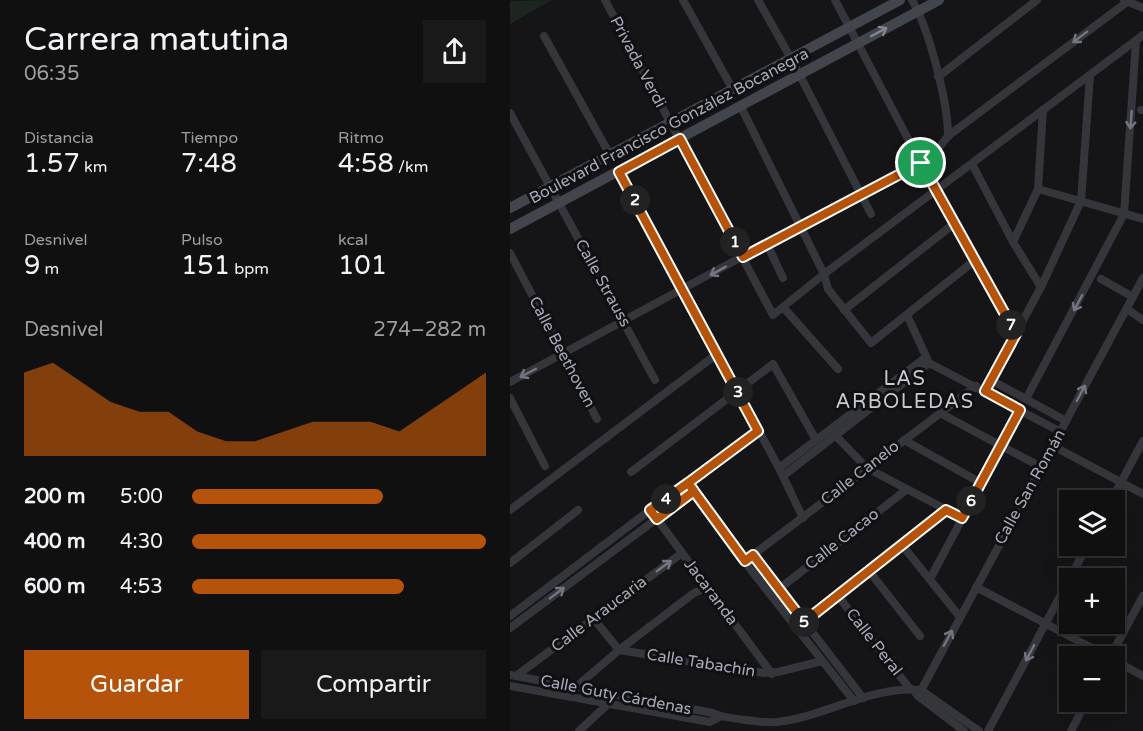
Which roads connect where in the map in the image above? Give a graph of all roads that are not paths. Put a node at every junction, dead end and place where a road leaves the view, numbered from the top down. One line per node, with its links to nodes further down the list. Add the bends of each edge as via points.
1 (605, 0): 24 (street, Privada Verdi)
2 (683, 0): 20 (street)
3 (758, 0): 16 (street)
4 (835, 0): 12 (street)
5 (900, 0): 12 (main road, Boulevard Francisco González Bocanegra)
6 (912, 0): 11 (street)
7 (939, 0): 11 (main road, Boulevard Francisco González Bocanegra)
8 (1037, 0): 19 (street)
9 (1125, 1): 10 (street); 25 (street, one-way to 25)
10 (1143, 8)
11 (918, 11): 15 (main road, Boulevard Francisco González Bocanegra, one-way to 11); 19 (street)
12 (848, 26): 15 (street); 16 (main road, Boulevard Francisco González Bocanegra)
13 (544, 36): 27 (street)
14 (1139, 38): 18 (street); 39 (street, one-way to 39)
15 (857, 43): 17 (main road, Boulevard Francisco González Bocanegra); 28 (street)
16 (790, 57): 17 (street); 20 (main road, Boulevard Francisco González Bocanegra)
17 (798, 73): 21 (main road, Boulevard Francisco González Bocanegra); 34 (street)
18 (1090, 75): 22 (street); 35 (street)
19 (938, 77): 25 (street)
20 (732, 88): 24 (main road, Boulevard Francisco González Bocanegra)
21 (740, 105): 26 (main road, Boulevard Francisco González Bocanegra); 42 (street)
22 (1043, 110): 29 (street); 32 (street)
23 (510, 112): 31 (street, Calle Strauss)
24 (671, 123): 26 (street, Privada Verdi); 27 (main road, Boulevard Francisco González Bocanegra)
25 (948, 136): 28 (street)
26 (680, 139): 30 (main road, Boulevard Francisco González Bocanegra); 47 (street, Privada Verdi)
27 (610, 155): 31 (main road, Boulevard Francisco González Bocanegra)
28 (921, 163): 33 (street); 34 (street)
29 (972, 164): 33 (street); 44 (street)
30 (619, 172): 36 (main road, Boulevard Francisco González Bocanegra); 54 (street)
31 (550, 186): 36 (street, Calle Strauss); 37 (main road, Boulevard Francisco González Bocanegra)
32 (1038, 189): 35 (street); 44 (street)
33 (936, 192): 41 (street); 49 (street)
34 (860, 193): 38 (street); 42 (street)
35 (1081, 201): 39 (street); 53 (street)
36 (559, 203): 43 (main road, Boulevard Francisco González Bocanegra); 61 (street, Calle Strauss)
37 (510, 208)
38 (871, 214)
39 (1124, 214): 40 (street); 74 (street, one-way to 74)
40 (1143, 219)
41 (955, 223): 48 (street); 58 (street)
42 (801, 225): 45 (street); 49 (street)
43 (510, 229)
44 (1013, 242): 53 (street)
45 (767, 244): 47 (street); 50 (street)
46 (510, 253): 63 (street, Calle Beethoven)
47 (743, 257): 54 (street, one-way to 54); 56 (street, Privada Verdi, via 773,315)
48 (974, 261): 59 (street); 62 (street)
49 (824, 274): 56 (street); 58 (street, via 828,289)
50 (783, 278)
51 (1143, 278): 55 (street, Calle San Román)
52 (1101, 279): 55 (street)
53 (1041, 287): 62 (street)
54 (683, 291): 61 (street); 64 (street)
55 (1133, 297): 57 (street, Calle San Román)
56 (783, 307): 66 (street)
57 (1127, 309): 60 (street); 78 (street, Calle San Román, one-way to 57)
58 (844, 310): 59 (street, via 871,343)
59 (907, 315): 65 (street)
60 (1143, 320)
61 (624, 322): 63 (street); 67 (street, Calle Strauss)
62 (1016, 334): 68 (street)
63 (562, 354): 69 (street, one-way to 69); 77 (street, Calle Beethoven)
64 (717, 354): 71 (street); 99 (street)
65 (927, 360): 70 (street); 81 (street); 82 (street)
66 (838, 369)
67 (655, 380)
68 (991, 380): 72 (street); 74 (street)
69 (510, 382)
70 (976, 386): 72 (street); 76 (street, Calle Canelo)
71 (737, 390): 79 (street); 82 (street, via 772,364); 90 (street)
72 (985, 391): 75 (street)
73 (510, 398): 87 (street)
74 (1026, 399): 78 (street)
75 (1020, 410): 80 (street); 85 (street)
76 (940, 413): 83 (street, Calle Canelo); 85 (street)
77 (597, 419)
78 (1066, 421): 80 (street, Calle San Román)
79 (758, 431): 91 (street); 93 (street)
80 (1061, 432): 86 (street, Calle San Román)
81 (835, 435): 89 (street); 91 (street)
82 (816, 440): 91 (street)
83 (904, 440): 89 (street, Calle Canelo); 94 (street)
84 (1143, 441): 92 (street)
85 (1001, 446): 88 (street); 94 (street)
86 (1053, 446): 88 (street, Calle San Román); 92 (street)
87 (545, 466)
88 (1041, 467): 115 (street, Calle San Román)
89 (867, 468): 95 (street); 103 (street, Calle Canelo)
90 (631, 472)
91 (781, 472): 103 (street)
92 (1121, 482): 96 (street); 98 (street)
93 (688, 483): 97 (street); 101 (street)
94 (981, 483): 104 (street)
95 (906, 490): 102 (street); 116 (street, Calle Cacao)
96 (1117, 490)
97 (694, 491): 105 (street); 110 (street)
98 (1143, 494)
99 (510, 510)
100 (578, 510): 111 (street)
101 (650, 510): 105 (street, Jacaranda); 119 (street)
102 (946, 510): 104 (street); 106 (street)
103 (803, 518): 108 (street, Calle Canelo)
104 (962, 518): 113 (street)
105 (657, 519): 107 (street, Jacaranda); 124 (street, one-way to 105)
106 (902, 545): 112 (street); 113 (street)
107 (682, 553): 114 (street, Jacaranda); 121 (street, Calle Araucaria, one-way to 107)
108 (753, 555): 110 (street, Calle Canelo); 116 (street)
109 (1082, 556): 123 (street)
110 (745, 561): 129 (street)
111 (510, 563)
112 (869, 571): 117 (street); 125 (street)
113 (930, 579): 120 (street)
114 (708, 587): 128 (street, via 694,593); 131 (street, Jacaranda)
115 (976, 587): 120 (street, Calle San Román); 123 (street)
116 (779, 589): 122 (street)
117 (838, 596): 122 (street); 136 (street, Calle Peral)
118 (1143, 596): 127 (street)
119 (510, 616)
120 (960, 617): 136 (street, Calle San Román, one-way to 120)
121 (593, 618): 128 (street); 132 (street, Calle Araucaria)
122 (804, 622): 137 (street)
123 (1046, 624): 126 (street); 146 (street, one-way to 146)
124 (510, 628)
125 (920, 636)
126 (1088, 646)
127 (1115, 646)
128 (619, 650): 131 (street, Calle Tabachín); 135 (street)
129 (822, 661): 131 (street, Calle Tabachín); 137 (street)
130 (1125, 666): 133 (street)
131 (772, 674)
132 (513, 676): 135 (street, Calle Guty Cárdenas)
133 (1143, 676)
134 (510, 686): 138 (street, Calle Guty Cárdenas)
135 (576, 687): 140 (street, Calle Guty Cárdenas)
136 (916, 691): 137 (street, Calle Guty Cárdenas); 144 (street); 145 (street)
137 (858, 699): 140 (street, Calle Guty Cárdenas, via 774,723)
138 (608, 704): 141 (street, Calle Guty Cárdenas); 142 (street)
139 (1081, 712): 147 (street)
140 (717, 715): 141 (street, Calle Guty Cárdenas)
141 (710, 722): 143 (street)
142 (579, 731)
143 (700, 731)
144 (964, 731)
145 (979, 731)
146 (987, 731)
147 (1071, 731)

